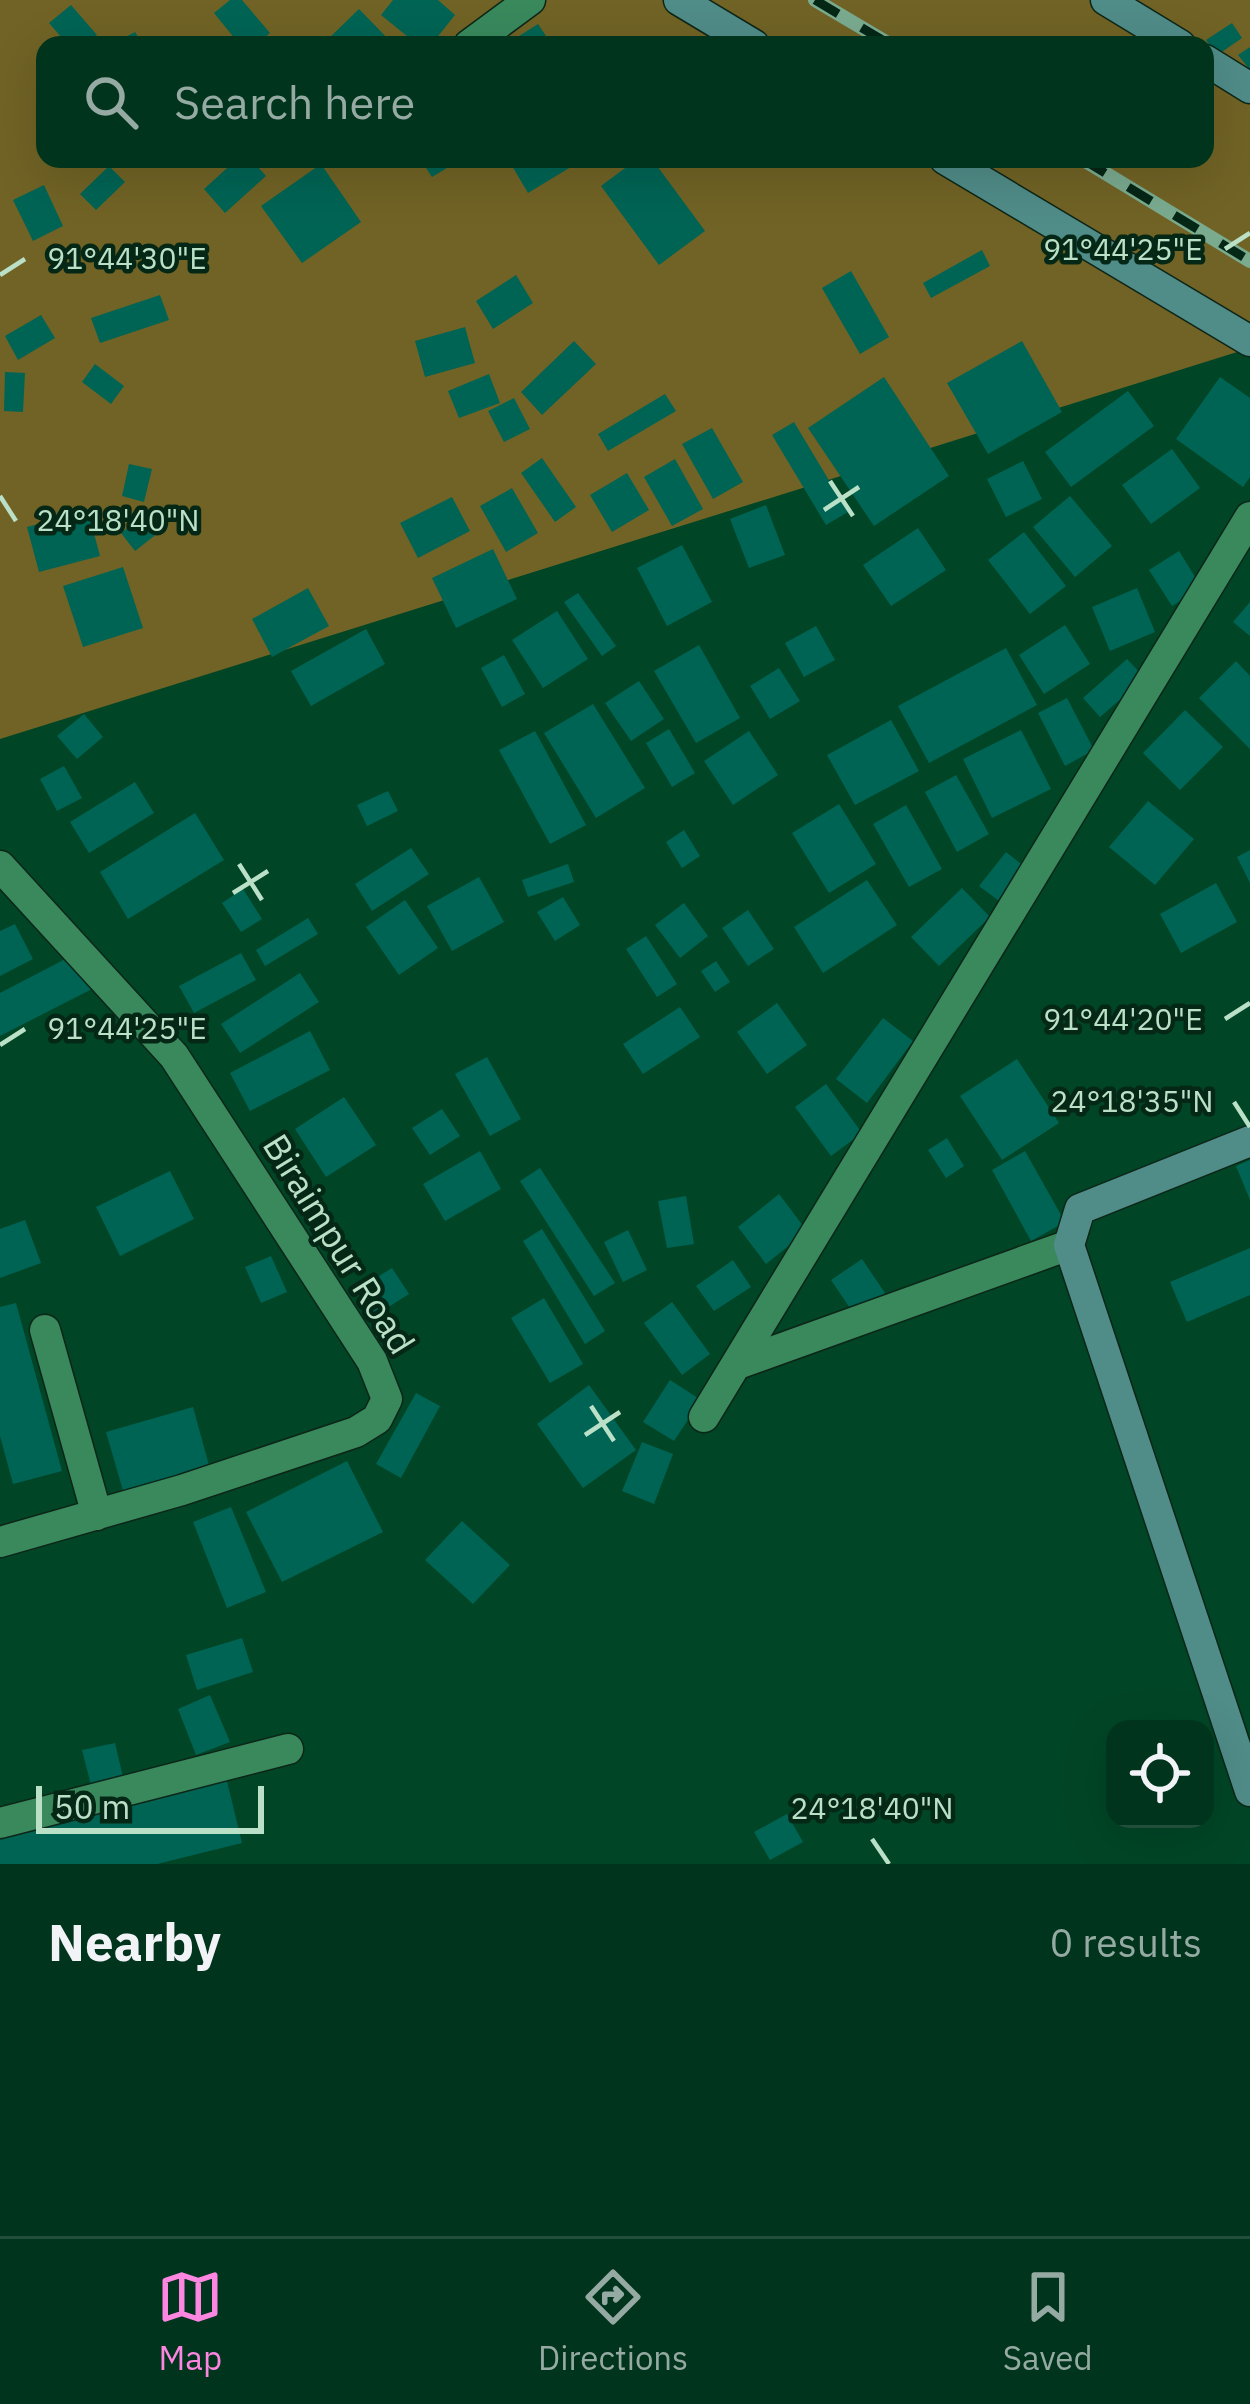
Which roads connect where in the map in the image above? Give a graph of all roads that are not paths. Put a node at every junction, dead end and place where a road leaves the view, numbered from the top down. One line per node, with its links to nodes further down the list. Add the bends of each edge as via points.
1 (530, 0): 4 (street)
2 (679, 0): 5 (street)
3 (1106, 0): 6 (street)
4 (481, 36)
5 (739, 36)
6 (1165, 36)
7 (1214, 66): 8 (street)
8 (1250, 88)
9 (961, 168): 10 (street)
10 (1250, 341)
11 (1250, 517): 16 (street)
12 (0, 866): 18 (street, Biraimpur Road, via 174,1056 372,1360 387,1399 377,1420 356,1432)
13 (1250, 1142): 14 (street, via 1080,1209)
14 (1069, 1245): 16 (street); 21 (street)
15 (45, 1330): 18 (street)
16 (738, 1364): 17 (street)
17 (704, 1417)
18 (97, 1515): 19 (street, Biraimpur Road)
19 (0, 1542)
20 (288, 1749): 22 (street)
21 (1250, 1791)
22 (0, 1823)

